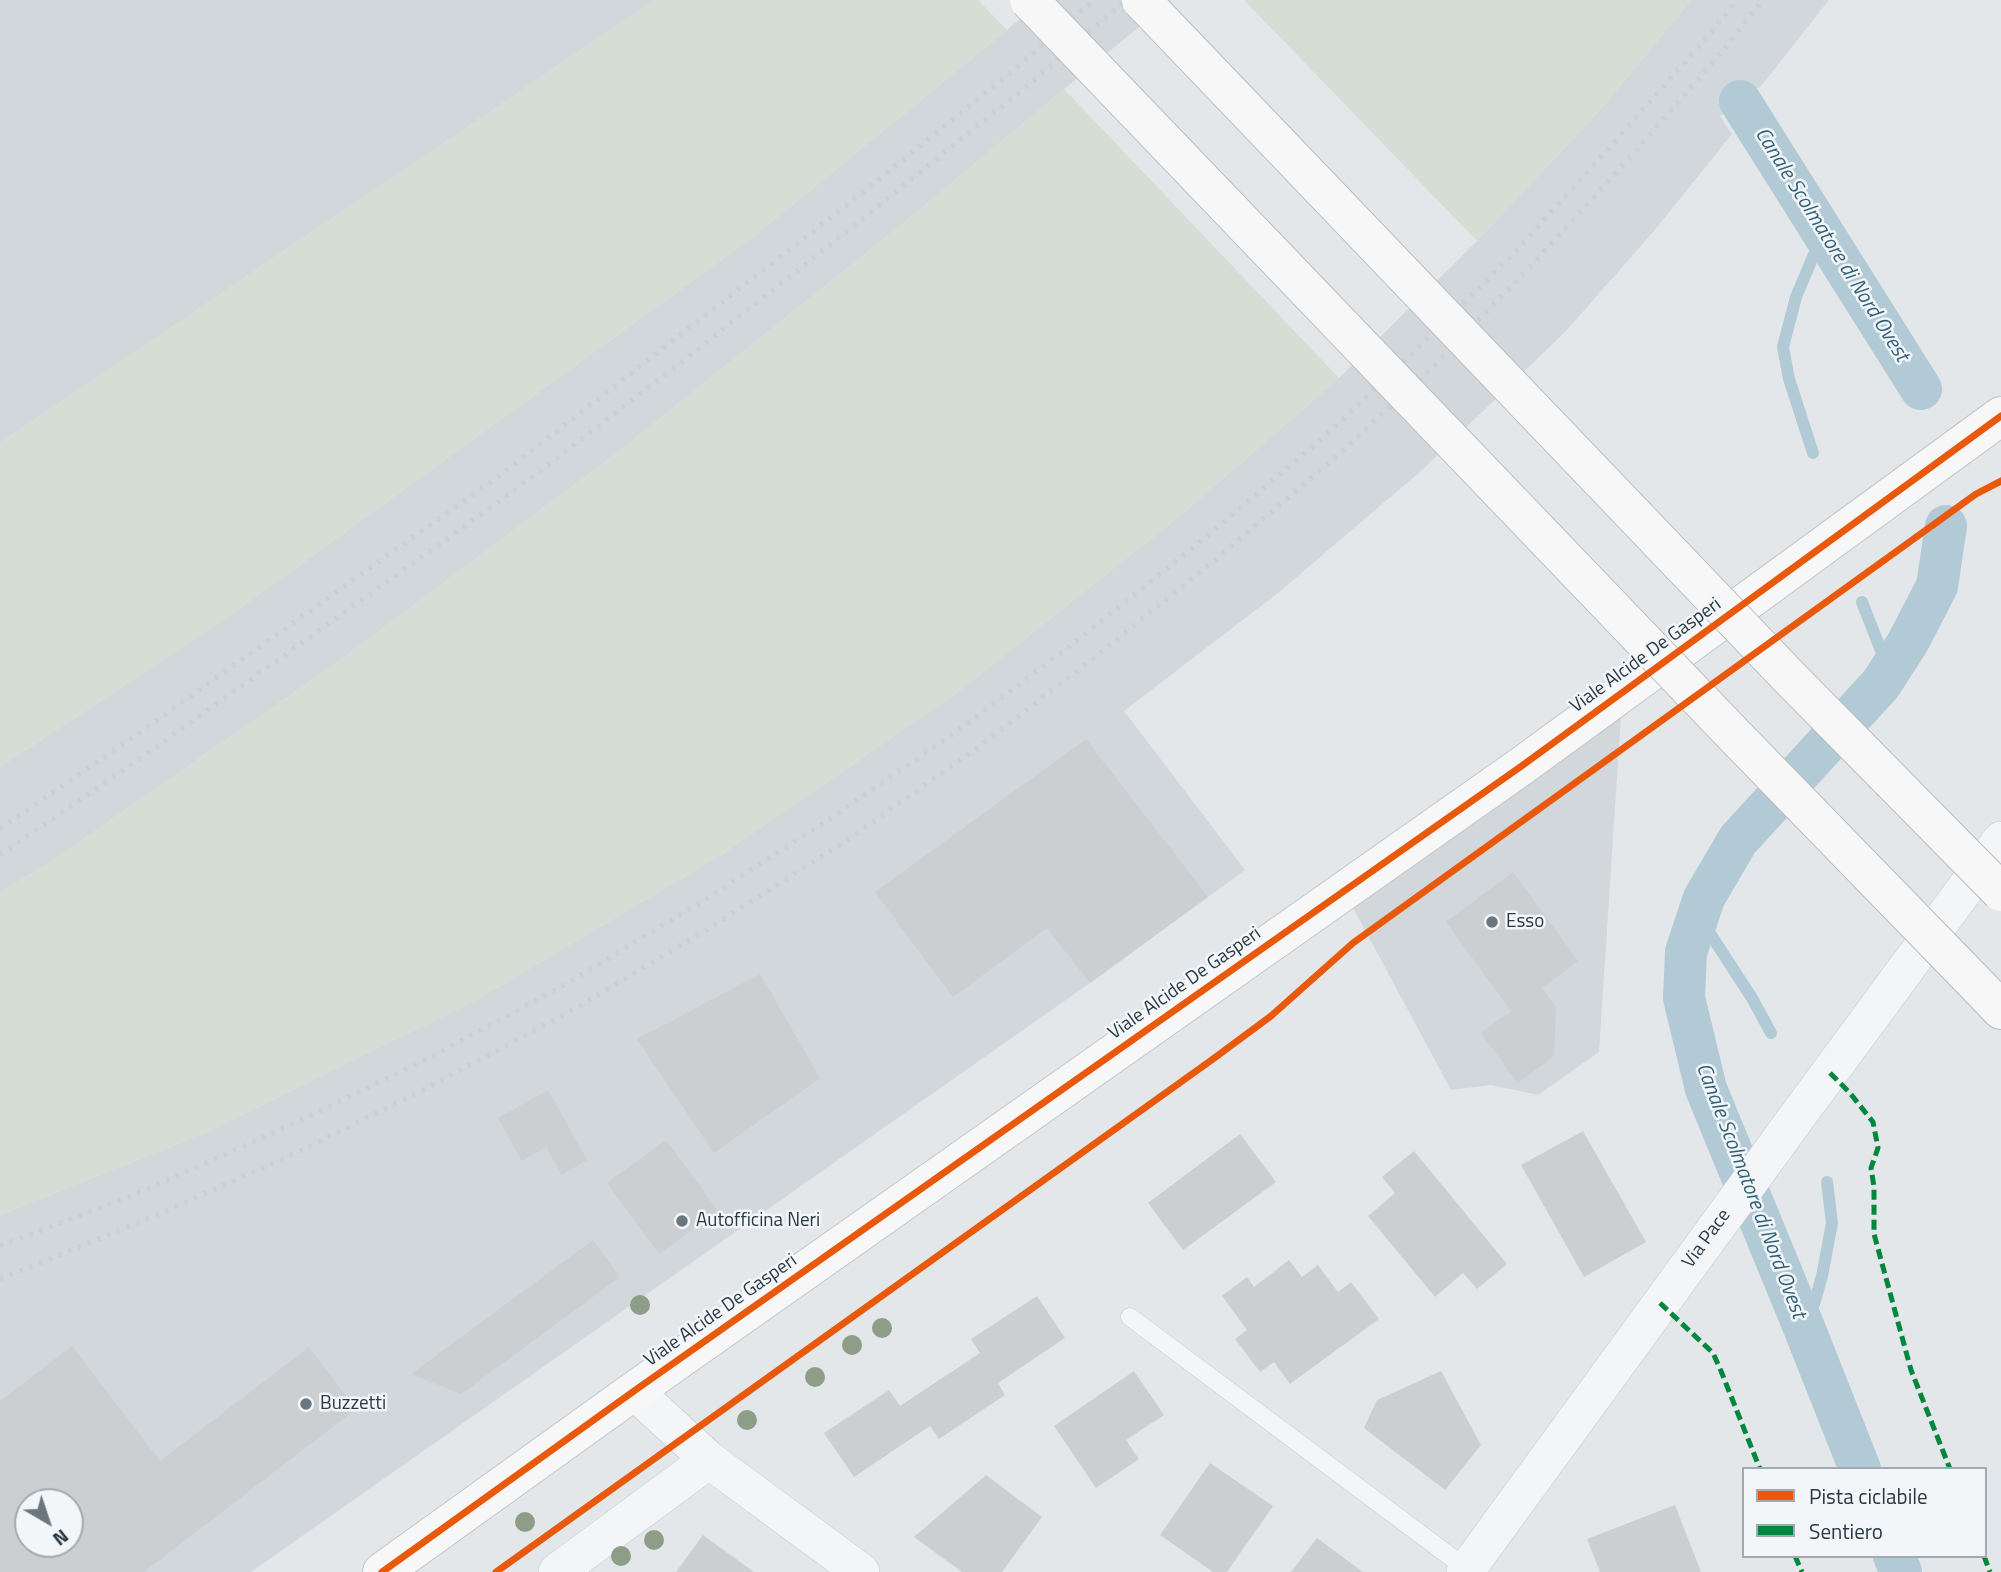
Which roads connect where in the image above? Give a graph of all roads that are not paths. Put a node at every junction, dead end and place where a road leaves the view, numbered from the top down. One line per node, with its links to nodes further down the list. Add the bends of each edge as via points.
1 (1029, 0): 6 (main road, bridge)
2 (1141, 0): 5 (main road, bridge)
3 (2001, 416): 8 (main road, Viale Alcide De Gasperi, via 1523,765)
4 (2001, 840): 10 (street, Via Pace)
5 (2001, 892)
6 (1992, 1000)
7 (1130, 1317): 10 (lane)
8 (634, 1391): 9 (street); 11 (main road, Viale Alcide De Gasperi)
9 (709, 1461): 12 (street); 13 (street)
10 (1466, 1571)
11 (382, 1572)
12 (557, 1572)
13 (861, 1572)

